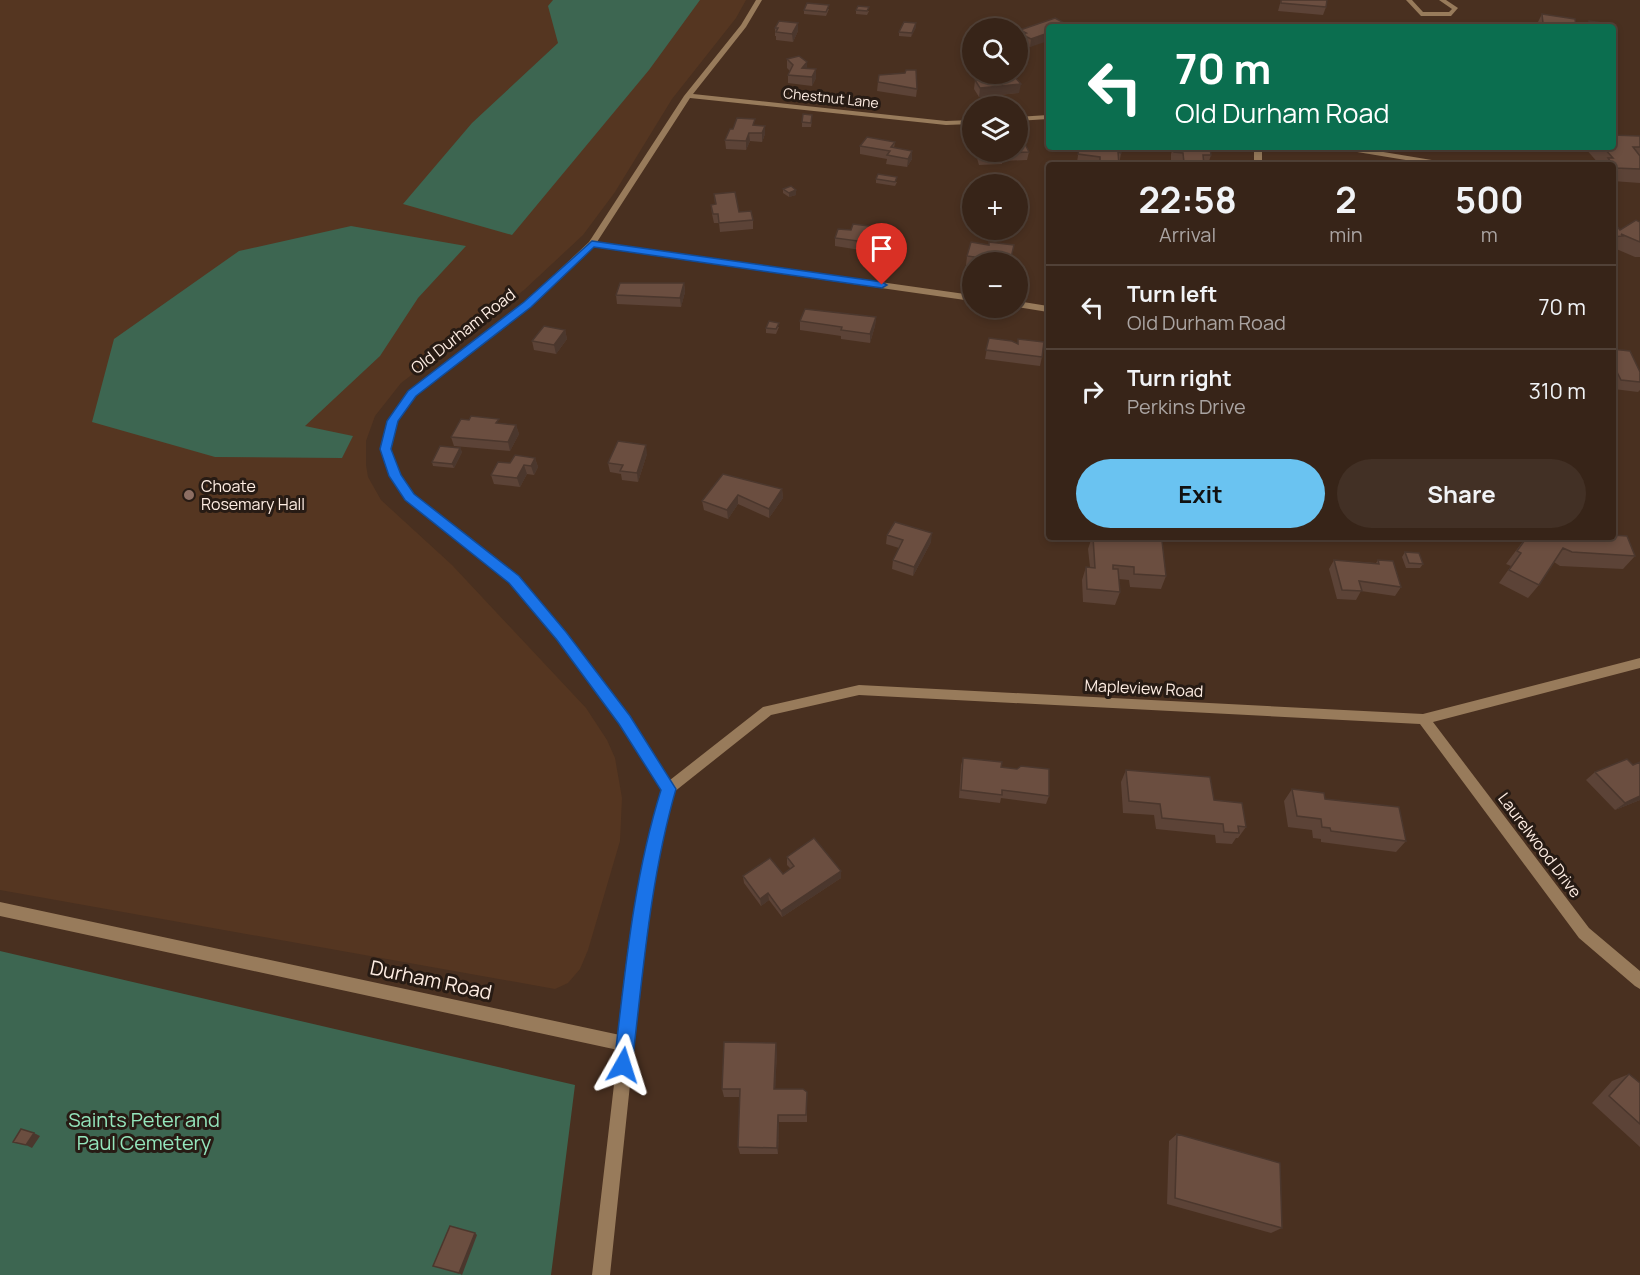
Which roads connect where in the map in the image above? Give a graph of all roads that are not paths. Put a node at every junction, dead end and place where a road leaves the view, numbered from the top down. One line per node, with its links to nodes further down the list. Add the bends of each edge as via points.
1 (759, 0): 4 (street, Old Durham Road, via 744,26)
2 (1408, 0): 3 (street, via 1421,14 1451,14 1455,8)
3 (1442, 0)
4 (688, 96): 7 (street, Chestnut Lane); 10 (street, Old Durham Road)
5 (1046, 117): 6 (street)
6 (1028, 119)
7 (962, 122)
8 (1358, 150): 9 (street)
9 (1432, 162)
10 (592, 244): 11 (street); 16 (street, Old Durham Road, via 527,304 412,394 393,421 386,449 395,476 410,497 514,579 624,720)
11 (962, 297)
12 (1028, 306): 13 (street)
13 (1046, 309)
14 (1640, 663): 15 (street, Mapleview Road)
15 (1423, 719): 16 (street, Mapleview Road, via 859,690 767,711); 18 (street, Laurelwood Drive, via 1584,933)
16 (668, 789): 19 (street, via 642,904)
17 (0, 909): 19 (street, Durham Road)
18 (1640, 981)
19 (626, 1044): 20 (street)
20 (601, 1275)

